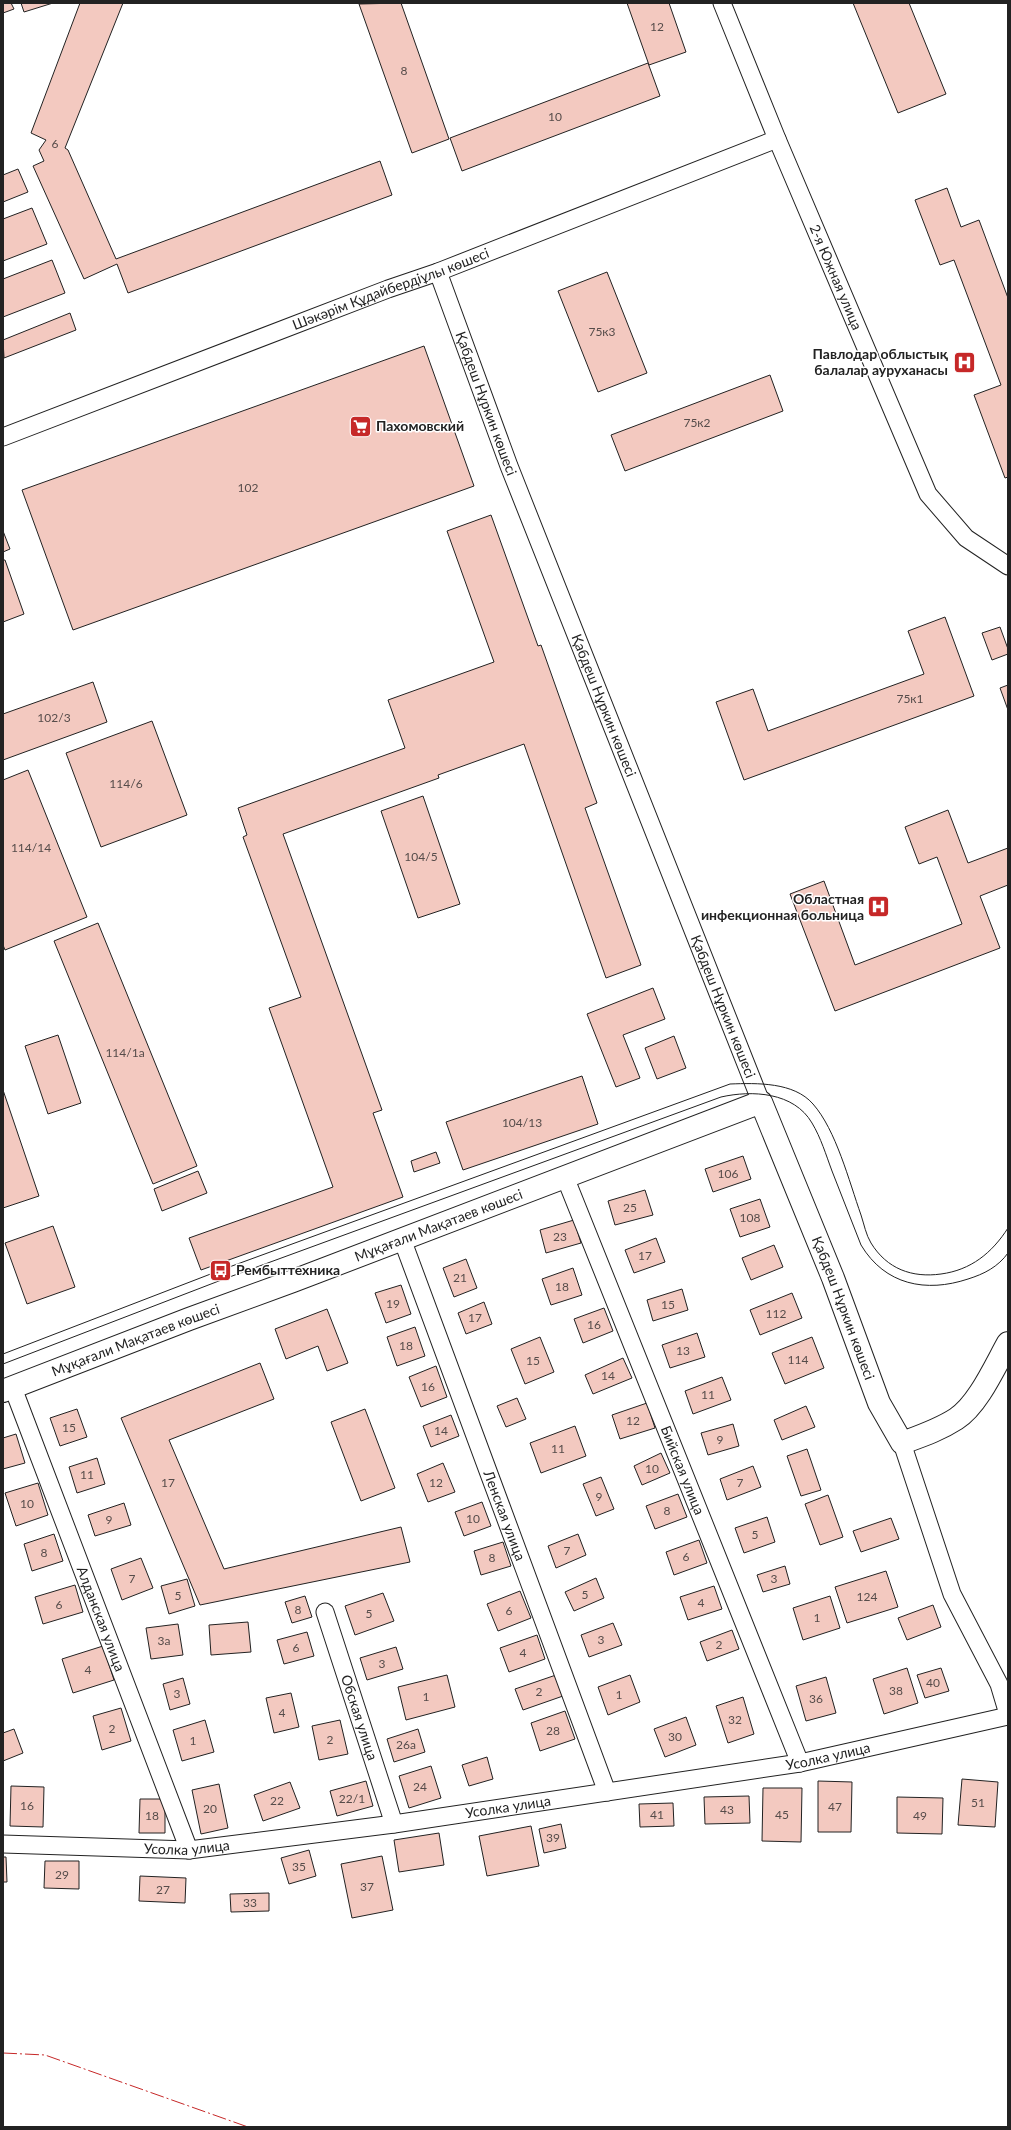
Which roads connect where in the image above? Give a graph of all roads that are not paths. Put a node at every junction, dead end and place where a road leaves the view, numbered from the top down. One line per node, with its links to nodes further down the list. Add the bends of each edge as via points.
1 (722, 3): 2 (street, 2-я Южная улица)
2 (778, 139): 3 (street, Шәкәрім Құдайбердіұлы көшесі); 5 (street, 2-я Южная улица, via 928,494 966,538)
3 (438, 272): 4 (street, Шәкәрім Құдайбердіұлы көшесі); 6 (street, Қабдеш Нұркин көшесі, via 509,466)
4 (3, 437)
5 (1008, 566)
6 (761, 1102): 7 (main road, Мұқағали Мақатаев көшесі); 11 (main road, Қабдеш Нұркин көшесі, via 833,1278 879,1403)
7 (565, 1177): 8 (main road, Мұқағали Мақатаев көшесі); 14 (street, Бийская улица)
8 (402, 1239): 10 (main road, Мұқағали Мақатаев көшесі); 15 (street, Ленская улица)
9 (1008, 1343): 11 (main road, via 975,1399 958,1418 939,1429)
10 (8, 1389): 18 (street, Алданская улица)
11 (902, 1443): 13 (street, Қабдеш Нұркин көшесі, via 952,1594 999,1684)
12 (324, 1612): 16 (street, Обская улица)
13 (1008, 1715): 14 (street, Усолка улица)
14 (800, 1763): 15 (street, Усолка улица)
15 (608, 1792): 16 (street, Усолка улица)
16 (394, 1824): 18 (street, Усолка улица)
17 (3, 1844): 18 (street, Усолка улица)
18 (189, 1850)

